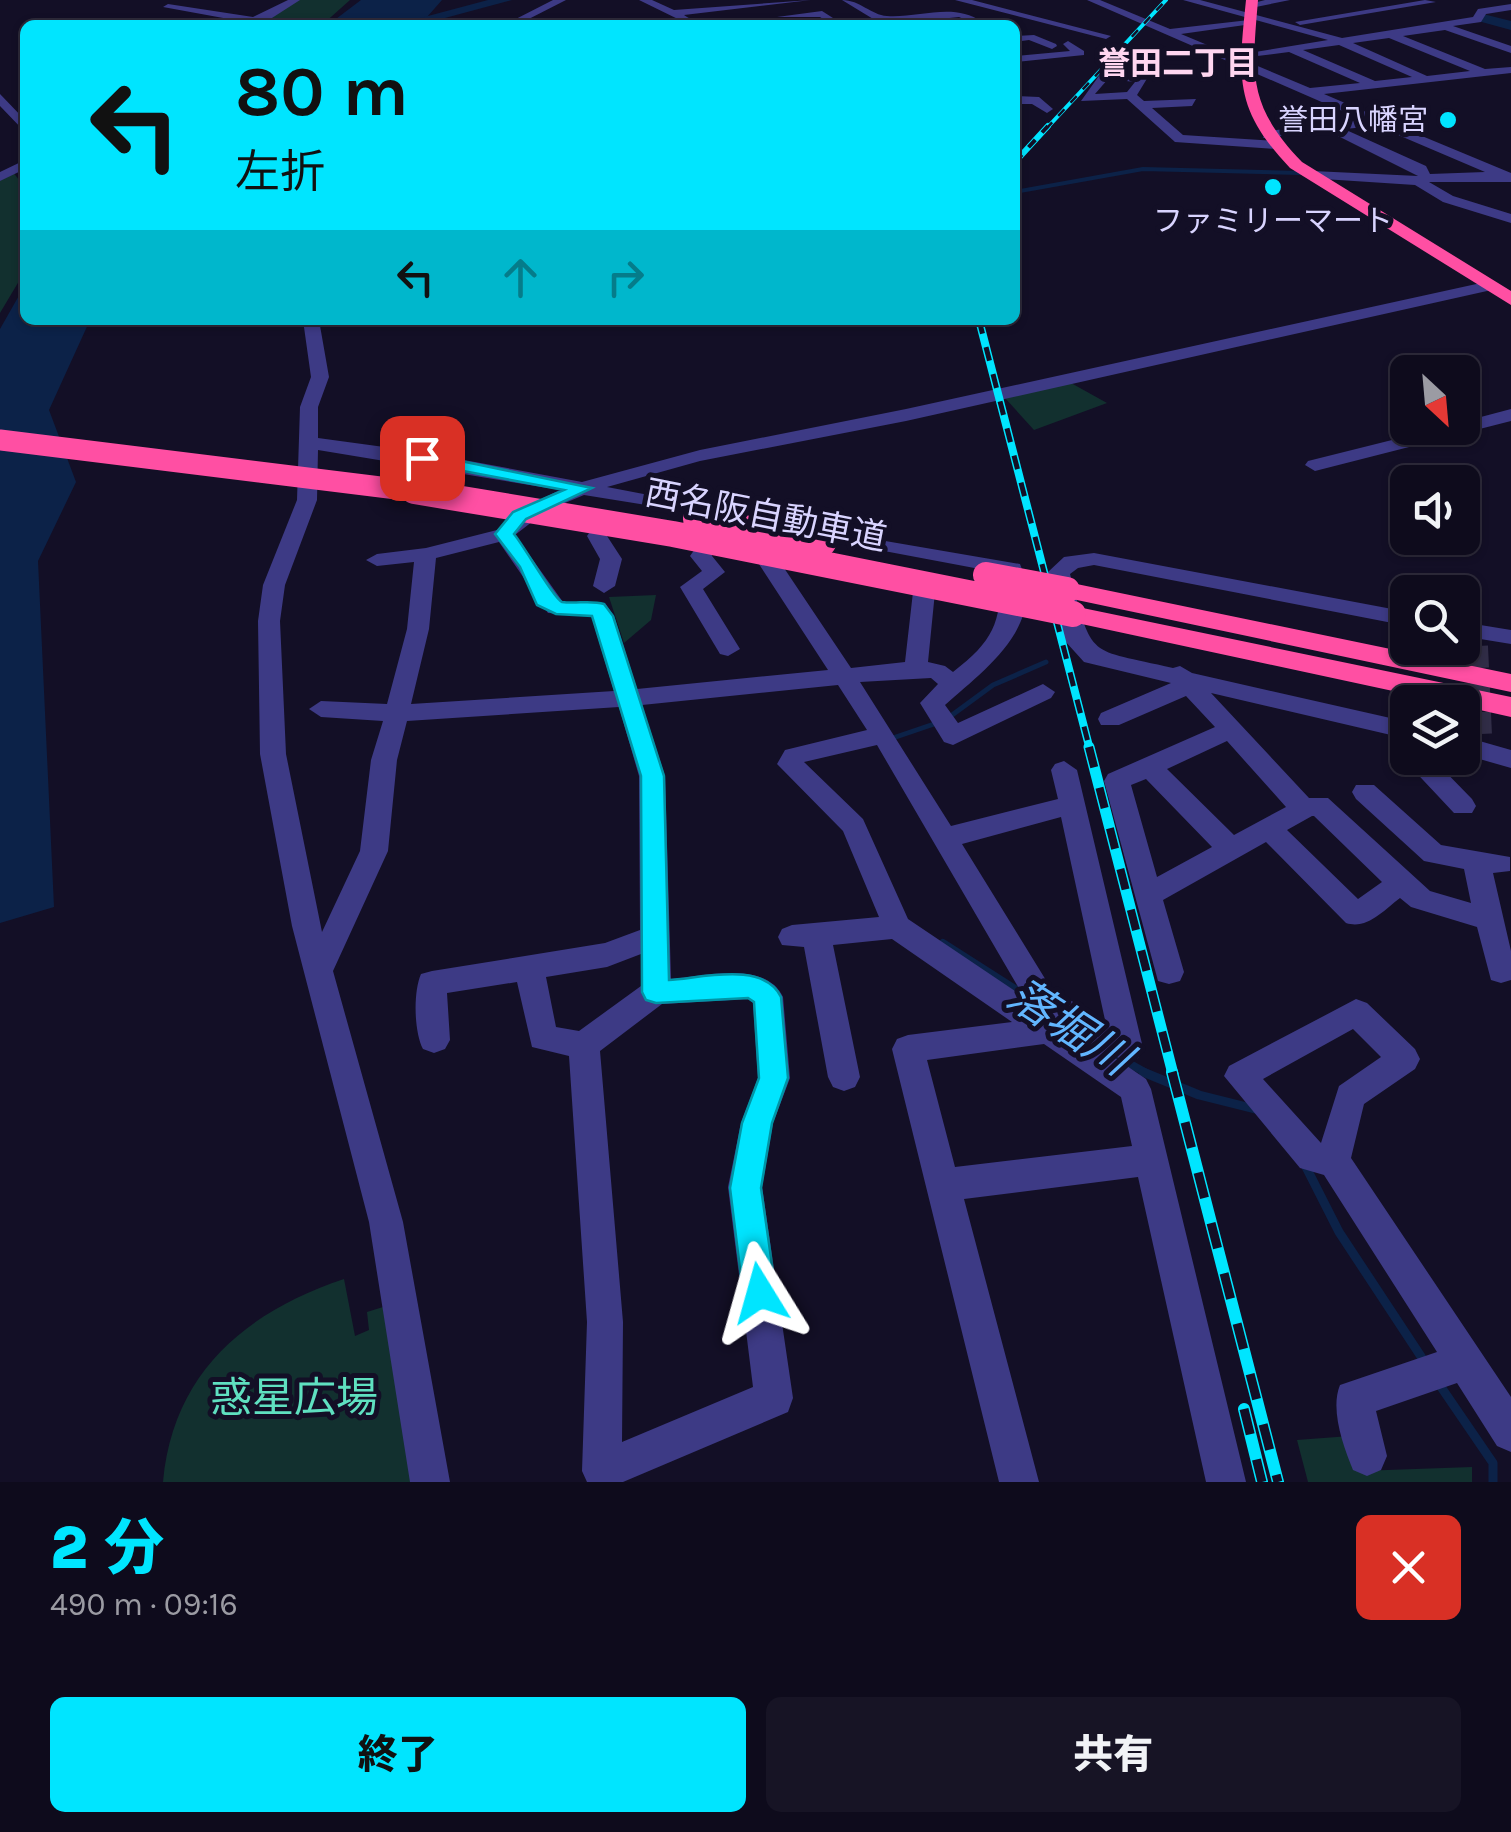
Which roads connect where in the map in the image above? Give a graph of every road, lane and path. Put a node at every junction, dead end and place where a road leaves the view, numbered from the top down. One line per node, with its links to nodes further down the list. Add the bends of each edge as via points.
1 (295, 0): 20 (street)
2 (561, 0): 24 (street)
3 (644, 0): 19 (street)
4 (806, 0): 11 (street)
5 (847, 0): 17 (street)
6 (972, 0): 9 (street)
7 (1092, 0): 36 (street)
8 (1286, 0): 18 (street)
9 (961, 1): 21 (street)
10 (1428, 1): 22 (street); 33 (street)
11 (766, 3): 16 (street)
12 (906, 6): 17 (street)
13 (1186, 6): 18 (street)
14 (1511, 7): 22 (street)
15 (168, 8): 20 (street, via 253,20)
16 (719, 9): 19 (street); 26 (street)
17 (861, 10): 29 (street)
18 (1251, 11): 33 (street); 36 (street); 46 (highway)
19 (675, 12): 25 (street)
20 (276, 13): 23 (street)
21 (1018, 13): 32 (street); 41 (street, via 1106,36)
22 (1481, 16): 34 (street); 35 (street)
23 (265, 20)
24 (520, 20)
25 (690, 20)
26 (721, 20)
27 (784, 20): 28 (street, via 822,14)
28 (831, 20)
29 (884, 20)
30 (930, 20): 31 (street, via 960,14)
31 (973, 20)
32 (986, 20)
33 (1286, 24): 40 (street)
34 (1511, 24)
35 (1442, 26): 37 (street); 44 (street)
36 (1162, 32): 46 (street)
37 (1389, 34): 40 (street); 48 (street)
38 (1020, 37): 39 (street)
39 (1052, 39): 41 (street); 43 (street)
40 (1340, 40): 42 (street); 49 (street)
41 (1073, 43): 45 (street, via 1080,53)
42 (1288, 47): 46 (street); 50 (street)
43 (1036, 48)
44 (1511, 50)
45 (1020, 59)
46 (1248, 60): 52 (street); 64 (highway, via 1247,101)
47 (1511, 70): 48 (street)
48 (1484, 73): 49 (street)
49 (1425, 80): 50 (street)
50 (1374, 85): 52 (street)
51 (1172, 88): 56 (street, via 1131,94)
52 (1310, 92): 61 (street)
53 (0, 98): 62 (street)
54 (1020, 102): 58 (street, via 1036,100)
55 (1192, 102): 56 (street)
56 (1141, 105): 64 (street, via 1180,139)
57 (1020, 107): 59 (street)
58 (1047, 109)
59 (1029, 116)
60 (1417, 117): 61 (street)
61 (1381, 121): 63 (street); 66 (street)
62 (20, 122)
63 (1333, 129): 64 (street); 67 (street, via 1420,169)
64 (1271, 140): 65 (highway)
65 (1322, 172): 67 (street); 70 (highway)
66 (1509, 176): 67 (street)
67 (1422, 179): 68 (street, via 1448,199)
68 (1511, 219)
69 (1511, 278): 70 (street)
70 (1488, 285): 71 (highway); 79 (street, via 764,442)
71 (1511, 300)
72 (312, 325): 76 (street, via 320,377 309,407)
73 (1511, 415): 77 (street)
74 (0, 424): 89 (highway, 西名阪自動車道, bridge, via 518,489)
75 (0, 440): 89 (highway, 西名阪自動車道, bridge, via 526,508)
76 (312, 443): 78 (street); 79 (street)
77 (1315, 465)
78 (308, 488): 80 (street); 127 (street, via 274,585 269,663 273,754)
79 (583, 488): 80 (street); 90 (street, via 1012,568)
80 (520, 516): 81 (street); 82 (street)
81 (601, 530): 83 (street); 87 (street, via 597,536 611,559)
82 (504, 534): 84 (street); 101 (street, via 530,566 544,600 556,608 597,608)
83 (704, 550): 86 (street); 94 (street, via 700,556 714,572 691,586)
84 (426, 554): 85 (street); 104 (street, via 418,629)
85 (378, 560)
86 (768, 561): 88 (street); 96 (street)
87 (604, 586)
88 (924, 592): 90 (street); 95 (street)
89 (1070, 602): 98 (highway, 西名阪自動車道); 102 (highway, 西名阪自動車道)
90 (1014, 610): 99 (street, via 996,651)
91 (1390, 615): 97 (street, via 1094,559 1058,572 1084,652)
92 (1480, 636): 93 (street)
93 (1511, 637)
94 (728, 648)
95 (916, 670): 96 (street); 99 (street, via 937,671)
96 (846, 679): 101 (street); 108 (street)
97 (1184, 680): 105 (street); 106 (street); 107 (street)
98 (1511, 683)
99 (953, 684): 100 (street, via 932,704 953,736)
100 (1043, 692)
101 (628, 698): 104 (street); 125 (street, via 652,776)
102 (1511, 707)
103 (321, 709): 104 (street)
104 (397, 713): 127 (street, via 384,760 374,851)
105 (1110, 720)
106 (1390, 727)
107 (1228, 732): 111 (street); 117 (street)
108 (886, 739): 119 (street); 124 (street, via 794,756 790,764 854,826)
109 (1480, 746): 110 (street)
110 (1511, 759)
111 (1148, 766): 120 (street); 122 (street, via 1117,781)
112 (1064, 770): 115 (street)
113 (1433, 775): 116 (street)
114 (1365, 792): 123 (street, via 1434,854 1488,863)
115 (1072, 805): 119 (street); 131 (street, via 1127,1048)
116 (1463, 806)
117 (1304, 809): 118 (street); 121 (street, via 1319,805)
118 (1269, 829): 120 (street); 121 (street, via 1356,915)
119 (946, 838): 131 (street)
120 (1231, 849): 122 (street)
121 (1401, 882): 123 (street, via 1421,898)
122 (1150, 894): 129 (street)
123 (1488, 918): 128 (street)
124 (897, 927): 131 (street); 134 (street, via 805,937)
125 (654, 937): 126 (street, via 608,954); 130 (street)
126 (529, 966): 132 (street, via 432,983); 133 (street, via 542,1038)
127 (318, 971): 141 (street, via 386,1222)
128 (1501, 971)
129 (1169, 972)
130 (656, 992): 133 (street); 133 (street, via 753,986 768,997 774,1078 745,1188 774,1398 602,1471 605,1322)
131 (1046, 1013): 135 (street, via 1135,1089); 137 (street, via 908,1049)
132 (434, 1040)
133 (584, 1044)
134 (844, 1077)
135 (1149, 1160): 137 (street); 143 (street)
136 (1334, 1161): 136 (street, via 1350,1096 1404,1059 1356,1012 1240,1076 1312,1157); 138 (street)
137 (943, 1185): 142 (street)
138 (1443, 1369): 139 (street); 140 (street, via 1354,1398)
139 (1511, 1432)
140 (1367, 1456)
141 (430, 1482)
142 (1019, 1482)
143 (1226, 1482)

